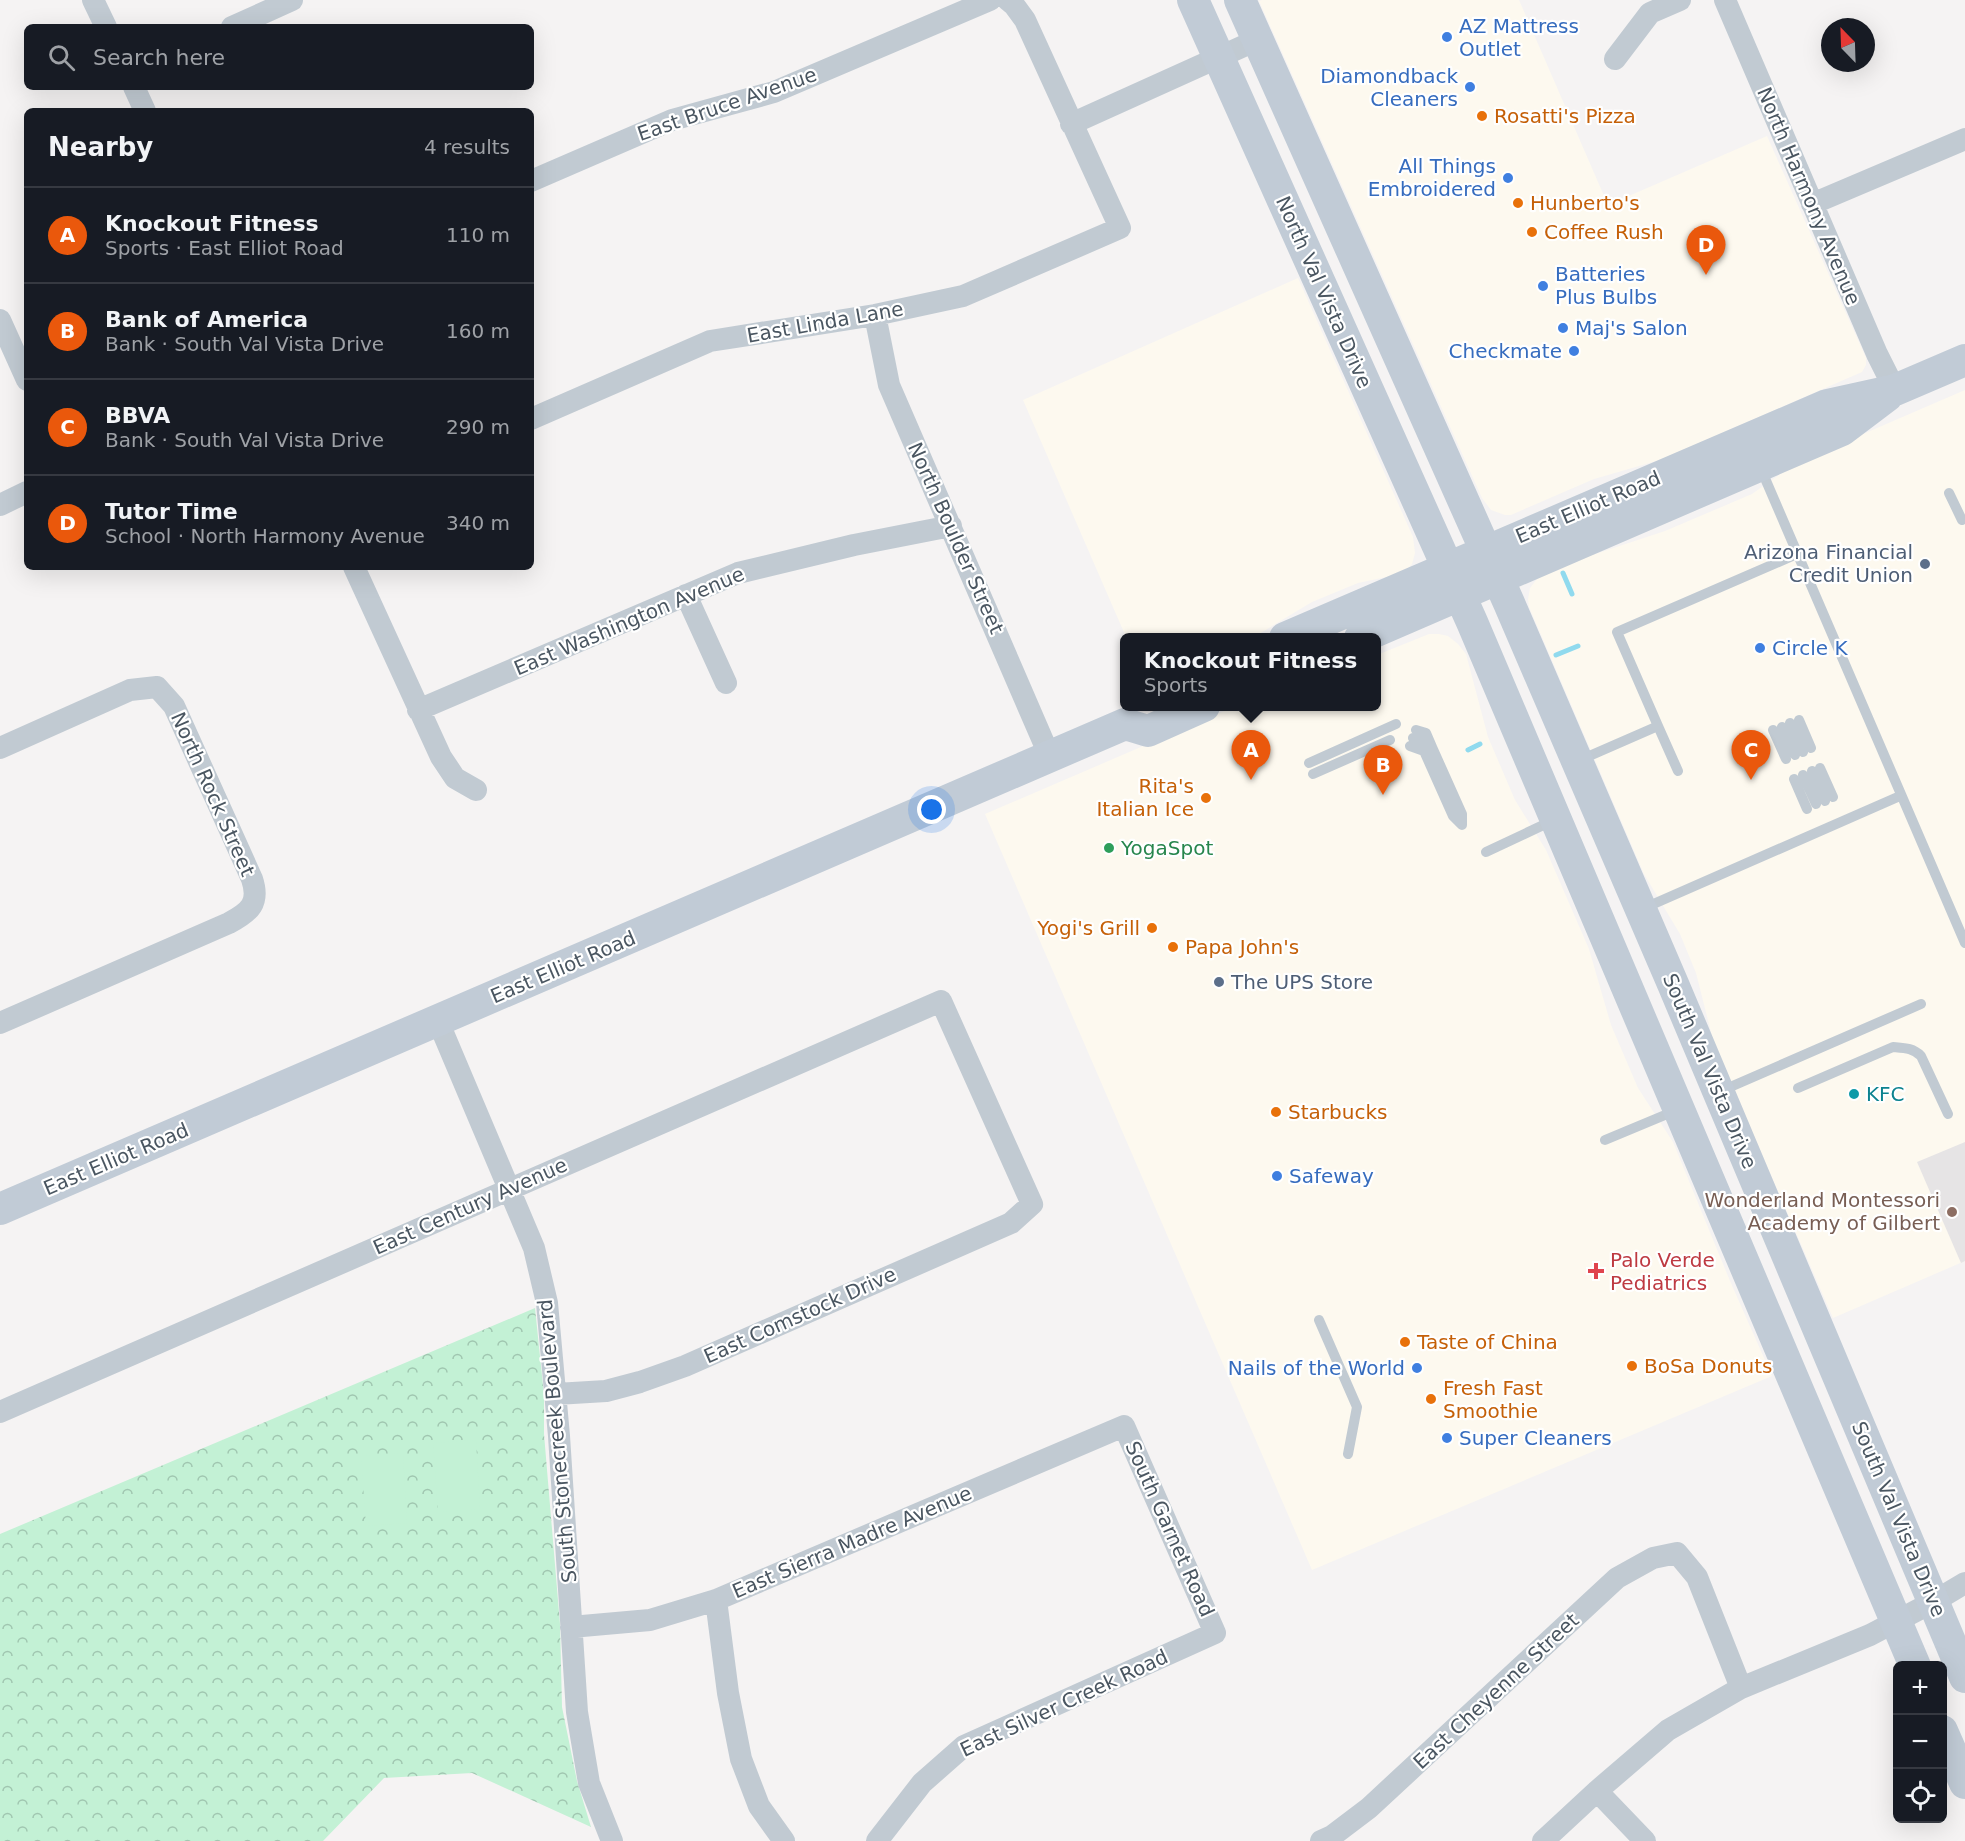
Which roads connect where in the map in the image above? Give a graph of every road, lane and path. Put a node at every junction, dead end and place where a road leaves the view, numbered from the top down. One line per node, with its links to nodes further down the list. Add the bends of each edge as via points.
1 (93, 0): 9 (street)
2 (292, 0): 10 (street)
3 (990, 0): 18 (street, East Bruce Avenue, via 774,92 672,120)
4 (1008, 0): 16 (street, via 1024,20)
5 (1193, 0): 12 (main road, North Val Vista Drive)
6 (1240, 0): 11 (main road)
7 (1680, 0): 13 (street, via 1650,14)
8 (1725, 0): 19 (street, North Harmony Avenue)
9 (105, 24)
10 (239, 24)
11 (1257, 40): 12 (street); 33 (main road)
12 (1219, 58): 16 (street); 35 (main road, North Val Vista Drive)
13 (1615, 59)
14 (135, 90): 15 (street)
15 (144, 108)
16 (1071, 124): 20 (street, East Linda Lane, via 1120,228 963,296)
17 (1965, 139): 19 (street)
18 (534, 180)
19 (1812, 204): 24 (street, North Harmony Avenue)
20 (875, 315): 25 (street, East Linda Lane, via 710,341); 31 (street, North Boulder Street, via 889,386)
21 (0, 320): 23 (street)
22 (1965, 360): 24 (main road, East Elliot Road)
23 (24, 373)
24 (1895, 390): 26 (main road, East Elliot Road, via 1842,430); 33 (main road, East Elliot Road, via 1827,405)
25 (534, 418)
26 (1759, 466): 32 (lane); 33 (main road, East Elliot Road)
27 (24, 493): 29 (street)
28 (1949, 493): 30 (lane)
29 (0, 504)
30 (1962, 520)
31 (951, 526): 36 (street, East Washington Avenue, via 738,573); 46 (street, North Boulder Street)
32 (1797, 554): 44 (lane, via 1617,632); 52 (lane)
33 (1492, 565): 35 (main road, East Elliot Road); 47 (main road, South Val Vista Drive)
34 (355, 570): 40 (street)
35 (1454, 582): 37 (main road, East Elliot Road); 38 (main road, East Elliot Road); 53 (main road)
36 (686, 595): 39 (street); 40 (street, East Washington Avenue)
37 (1300, 633)
38 (1368, 633)
39 (726, 683)
40 (418, 710): 51 (street, via 447,767)
41 (1193, 711): 42 (main road, East Elliot Road, via 1148,731)
42 (1128, 715): 46 (main road, East Elliot Road)
43 (1786, 725): 43 (lane, via 1799,754)
44 (1658, 726): 47 (lane); 49 (lane)
45 (0, 748): 60 (street, North Rock Street, via 130,690 158,687 174,706 252,879 255,897 247,913 229,923)
46 (1050, 757): 59 (main road, East Elliot Road)
47 (1577, 762): 56 (main road, South Val Vista Drive)
48 (1311, 768): 48 (lane, via 1393,732)
49 (1678, 771)
50 (1807, 773): 50 (lane, via 1820,803)
51 (476, 790)
52 (1900, 796): 56 (lane); 57 (lane)
53 (1556, 820): 55 (lane); 63 (main road)
54 (1462, 825): 54 (lane, via 1462,814 1432,747 1413,738 1424,751 1453,816)
55 (1486, 852)
56 (1641, 910): 62 (main road, South Val Vista Drive)
57 (1965, 943)
58 (1921, 1004): 62 (lane)
59 (438, 1021): 66 (street, South Stonecreek Boulevard); 68 (main road, East Elliot Road)
60 (0, 1023)
61 (1798, 1088): 64 (lane, via 1893,1047 1907,1048 1921,1056)
62 (1718, 1092): 63 (main road); 76 (main road, South Val Vista Drive)
63 (1679, 1109): 65 (lane); 77 (main road)
64 (1948, 1114)
65 (1605, 1140)
66 (509, 1189): 67 (street, East Century Avenue, via 940,1001); 70 (street, South Stonecreek Boulevard, via 534,1248 547,1303); 71 (street, East Century Avenue)
67 (1032, 1204): 70 (street, East Comstock Drive, via 1011,1223 685,1365 606,1391)
68 (0, 1209)
69 (1319, 1320): 73 (lane, via 1357,1407)
70 (556, 1394): 78 (street, South Stonecreek Boulevard)
71 (0, 1412)
72 (1124, 1426): 75 (street, East Sierra Madre Avenue); 79 (street, South Garnet Road)
73 (1348, 1454)
74 (1965, 1583): 76 (street)
75 (716, 1600): 78 (street, East Sierra Madre Avenue, via 650,1620); 87 (street, via 741,1759 759,1806)
76 (1933, 1602): 77 (street); 81 (main road, South Val Vista Drive)
77 (1896, 1621): 80 (main road); 82 (street)
78 (571, 1627): 86 (street, South Stonecreek Boulevard, via 577,1712 590,1783)
79 (1215, 1633): 88 (street, East Silver Creek Road, via 964,1746 922,1784)
80 (1913, 1661)
81 (1965, 1677)
82 (1740, 1688): 85 (street, via 1668,1731); 89 (street, East Cheyenne Street, via 1697,1577 1677,1553 1653,1558 1617,1578 1370,1808)
83 (1947, 1743): 84 (main road)
84 (1965, 1784)
85 (1597, 1791): 90 (street); 91 (street)
86 (612, 1841)
87 (784, 1841)
88 (877, 1841)
89 (1321, 1841)
90 (1543, 1841)
91 (1645, 1841)

